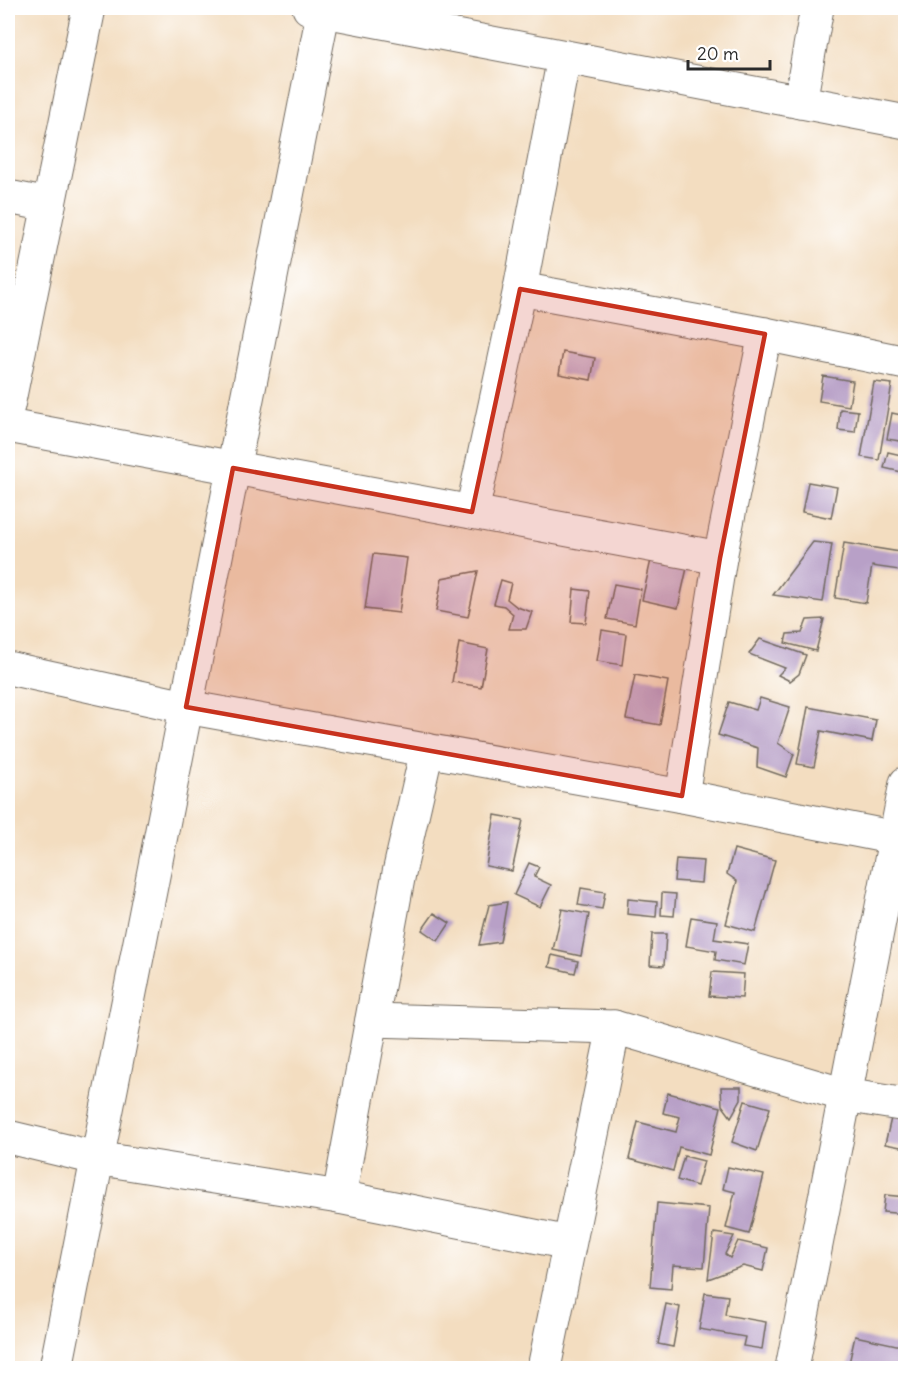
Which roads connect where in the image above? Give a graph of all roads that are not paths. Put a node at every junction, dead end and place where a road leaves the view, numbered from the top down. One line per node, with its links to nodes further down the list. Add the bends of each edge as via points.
1 (89, 8): 8 (street)
2 (319, 8): 4 (street); 14 (street)
3 (817, 8): 5 (street)
4 (564, 57): 5 (street); 9 (street)
5 (800, 102): 6 (street)
6 (906, 122)
7 (8, 197): 8 (street)
8 (49, 205): 12 (street)
9 (520, 289): 10 (street); 15 (street)
10 (765, 334): 11 (street); 16 (street)
11 (906, 363)
12 (8, 406)
13 (8, 426): 14 (street)
14 (233, 468): 15 (street); 18 (street)
15 (472, 512): 16 (street)
16 (720, 558): 21 (street)
17 (8, 668): 18 (street)
18 (186, 708): 19 (street); 28 (street)
19 (427, 750): 21 (street); 23 (street)
20 (906, 783): 22 (street)
21 (682, 796): 22 (street)
22 (900, 839): 25 (street)
23 (372, 1020): 24 (street); 29 (street)
24 (614, 1027): 25 (street); 30 (street)
25 (844, 1095): 26 (street); 33 (street)
26 (906, 1105)
27 (8, 1137): 28 (street)
28 (96, 1158): 29 (street); 31 (street)
29 (339, 1197): 30 (street)
30 (569, 1243): 32 (street)
31 (56, 1368)
32 (544, 1368)
33 (792, 1368)

